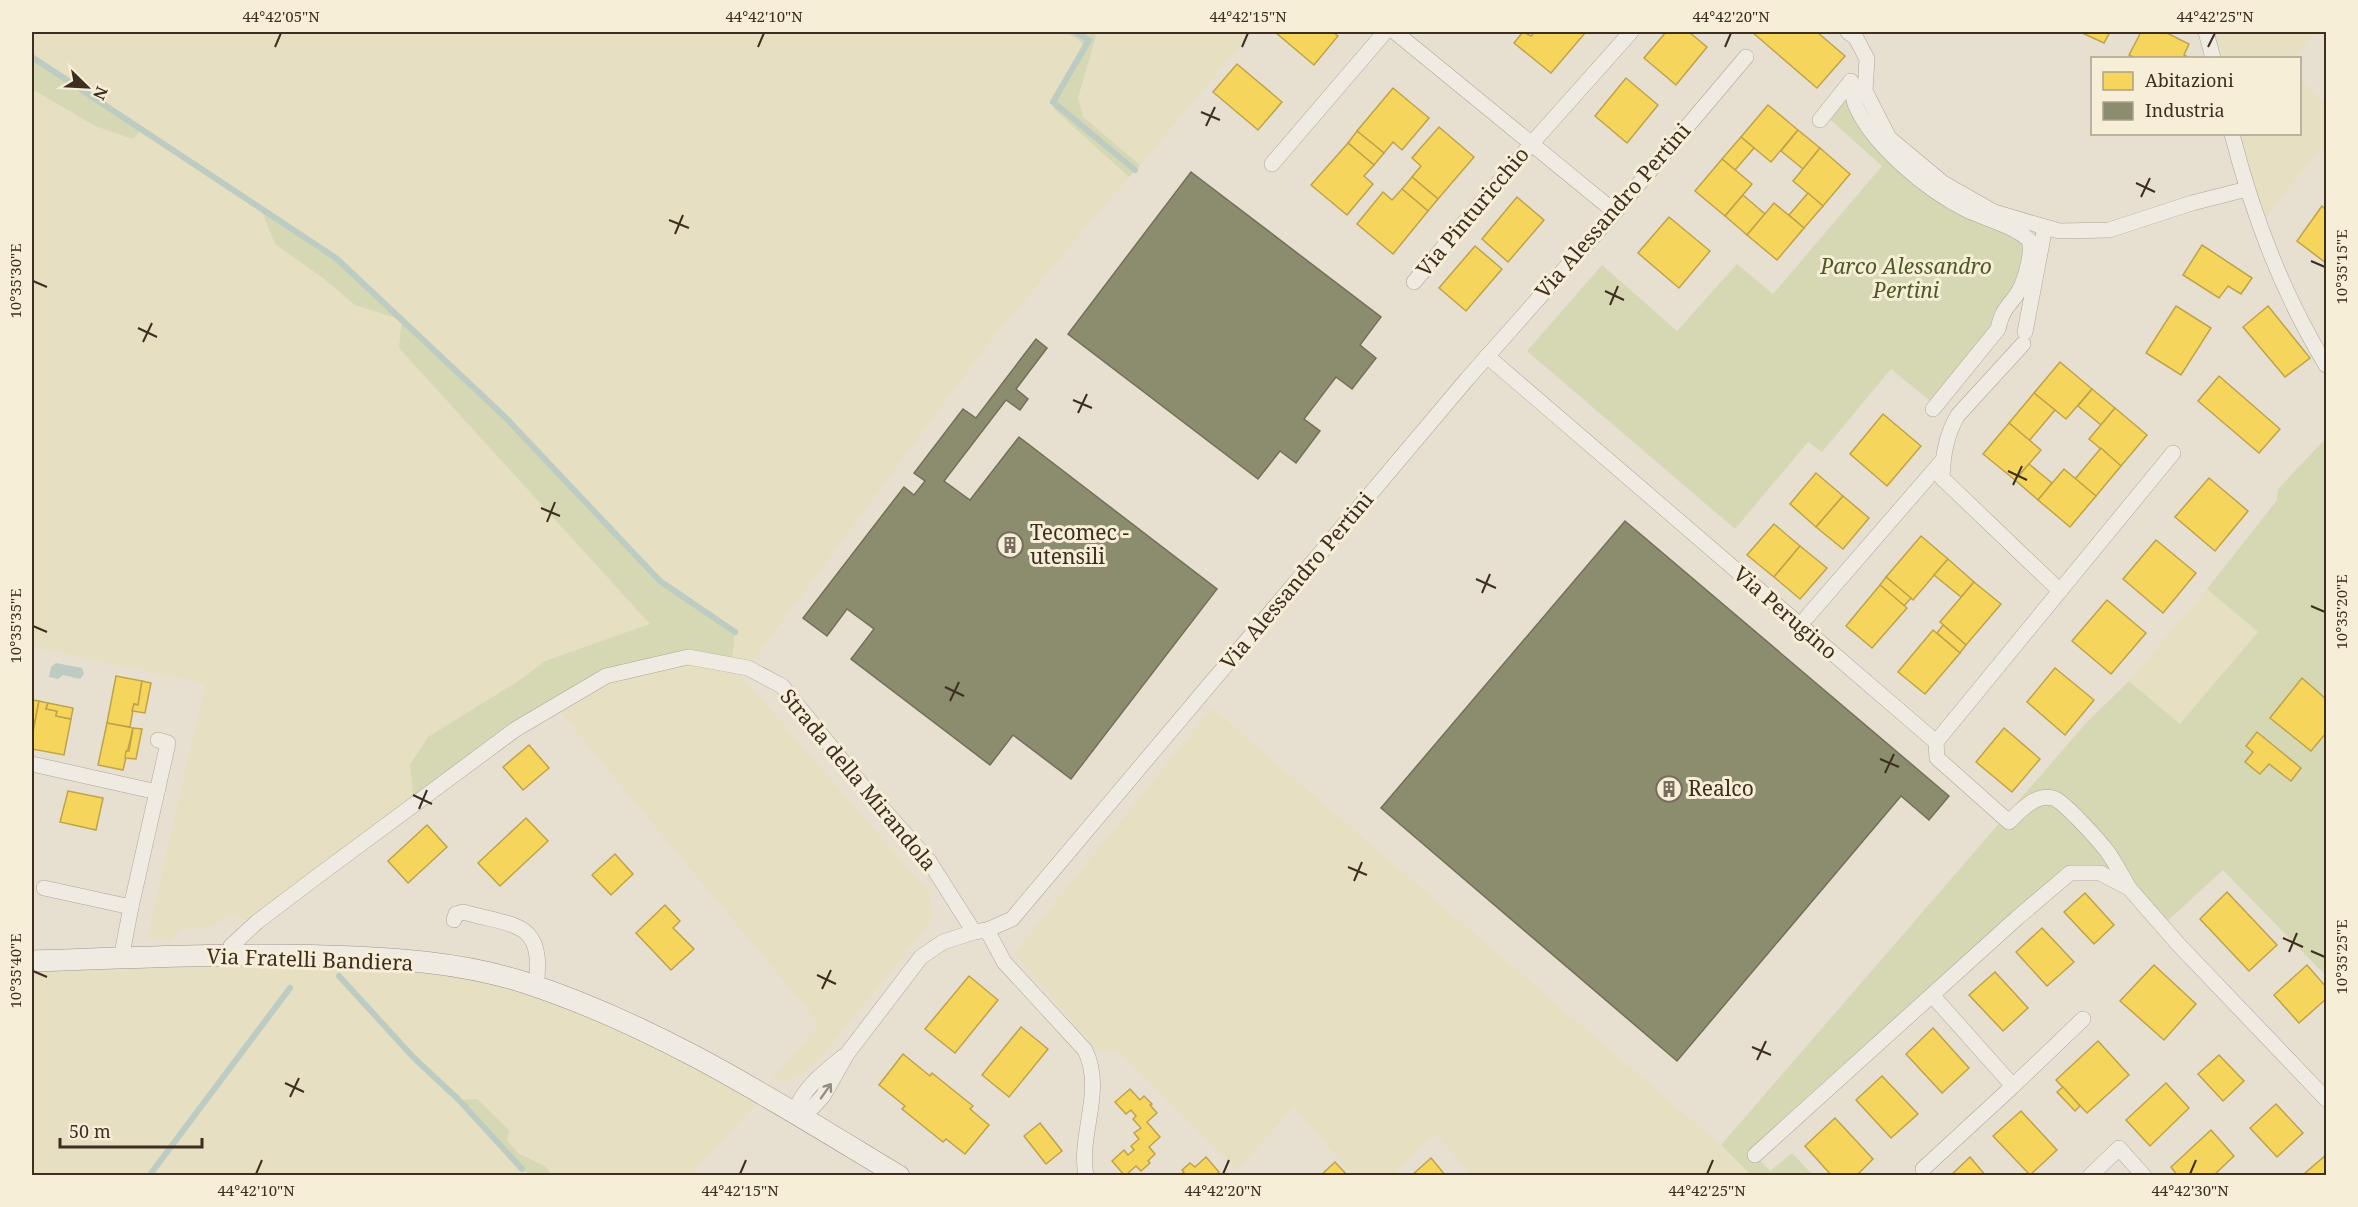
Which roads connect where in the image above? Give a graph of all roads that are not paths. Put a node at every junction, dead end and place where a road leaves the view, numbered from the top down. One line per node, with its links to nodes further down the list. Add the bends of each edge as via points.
1 (1384, 32): 11 (street)
2 (1395, 32): 10 (street, Via Pinturicchio)
3 (1631, 32): 10 (street, Via Pinturicchio)
4 (1848, 32): 14 (street, via 1856,38 1867,59 1865,91 1889,138 1943,183 1994,212)
5 (2206, 32): 7 (street)
6 (1746, 57): 13 (street, Via Alessandro Pertini)
7 (2213, 57)
8 (1820, 120): 18 (street, via 1851,81 1855,103 1867,125 1927,186 1965,209 2021,232 2029,240 2020,289 2002,313 1998,329)
9 (2232, 135): 12 (street)
10 (1533, 142): 13 (street, Via Pinturicchio); 15 (street, Via Pinturicchio)
11 (1272, 164)
12 (2247, 189): 14 (street, via 2109,230 2059,231); 17 (street, via 2282,283)
13 (1615, 212): 16 (street, Via Alessandro Pertini)
14 (2045, 226): 20 (street, Via Perugino, via 2024,338 1958,415)
15 (1414, 282)
16 (1487, 356): 24 (street, Via Perugino); 31 (street, Via Alessandro Pertini, via 1012,919)
17 (2326, 365)
18 (1933, 409)
19 (2173, 453): 21 (street)
20 (1943, 460): 21 (street, via 1942,478); 22 (street, Via Perugino)
21 (2060, 591): 24 (street)
22 (1807, 617)
23 (158, 740): 26 (street, via 168,742)
24 (1936, 742): 28 (street, via 1937,758 2010,822 2041,798 2054,798 2068,808 2108,852)
25 (32, 764): 26 (street)
26 (157, 792): 29 (street)
27 (44, 888): 29 (street)
28 (2129, 888): 36 (street, via 2100,873 2070,873); 39 (street)
29 (131, 907): 33 (street)
30 (454, 920): 35 (street, via 456,914 463,912 522,928 536,945)
31 (980, 931): 32 (street, Strada della Mirandola, via 929,861 782,686 748,668 688,657 606,676 516,729 257,922); 40 (street, Via Alessandro Pertini, via 943,942 921,957 847,1054 808,1087); 44 (street, Strada della Mirandola, via 1085,1050 1090,1061 1093,1084 1084,1155)
32 (231, 946)
33 (121, 958): 34 (street, Via Fratelli Bandiera); 35 (street, Via Fratelli Bandiera, via 263,954 380,958 454,967)
34 (32, 961)
35 (536, 987): 40 (street, Via Fratelli Bandiera, via 655,1035)
36 (1932, 995): 38 (street); 41 (street)
37 (2083, 1019): 38 (street)
38 (2013, 1086): 42 (street)
39 (2326, 1099)
40 (794, 1113): 43 (street, Via Fratelli Bandiera)
41 (1755, 1155)
42 (1923, 1169)
43 (899, 1176)
44 (1086, 1176)
45 (2090, 1176): 46 (street, via 2119,1148)
46 (2144, 1176)

